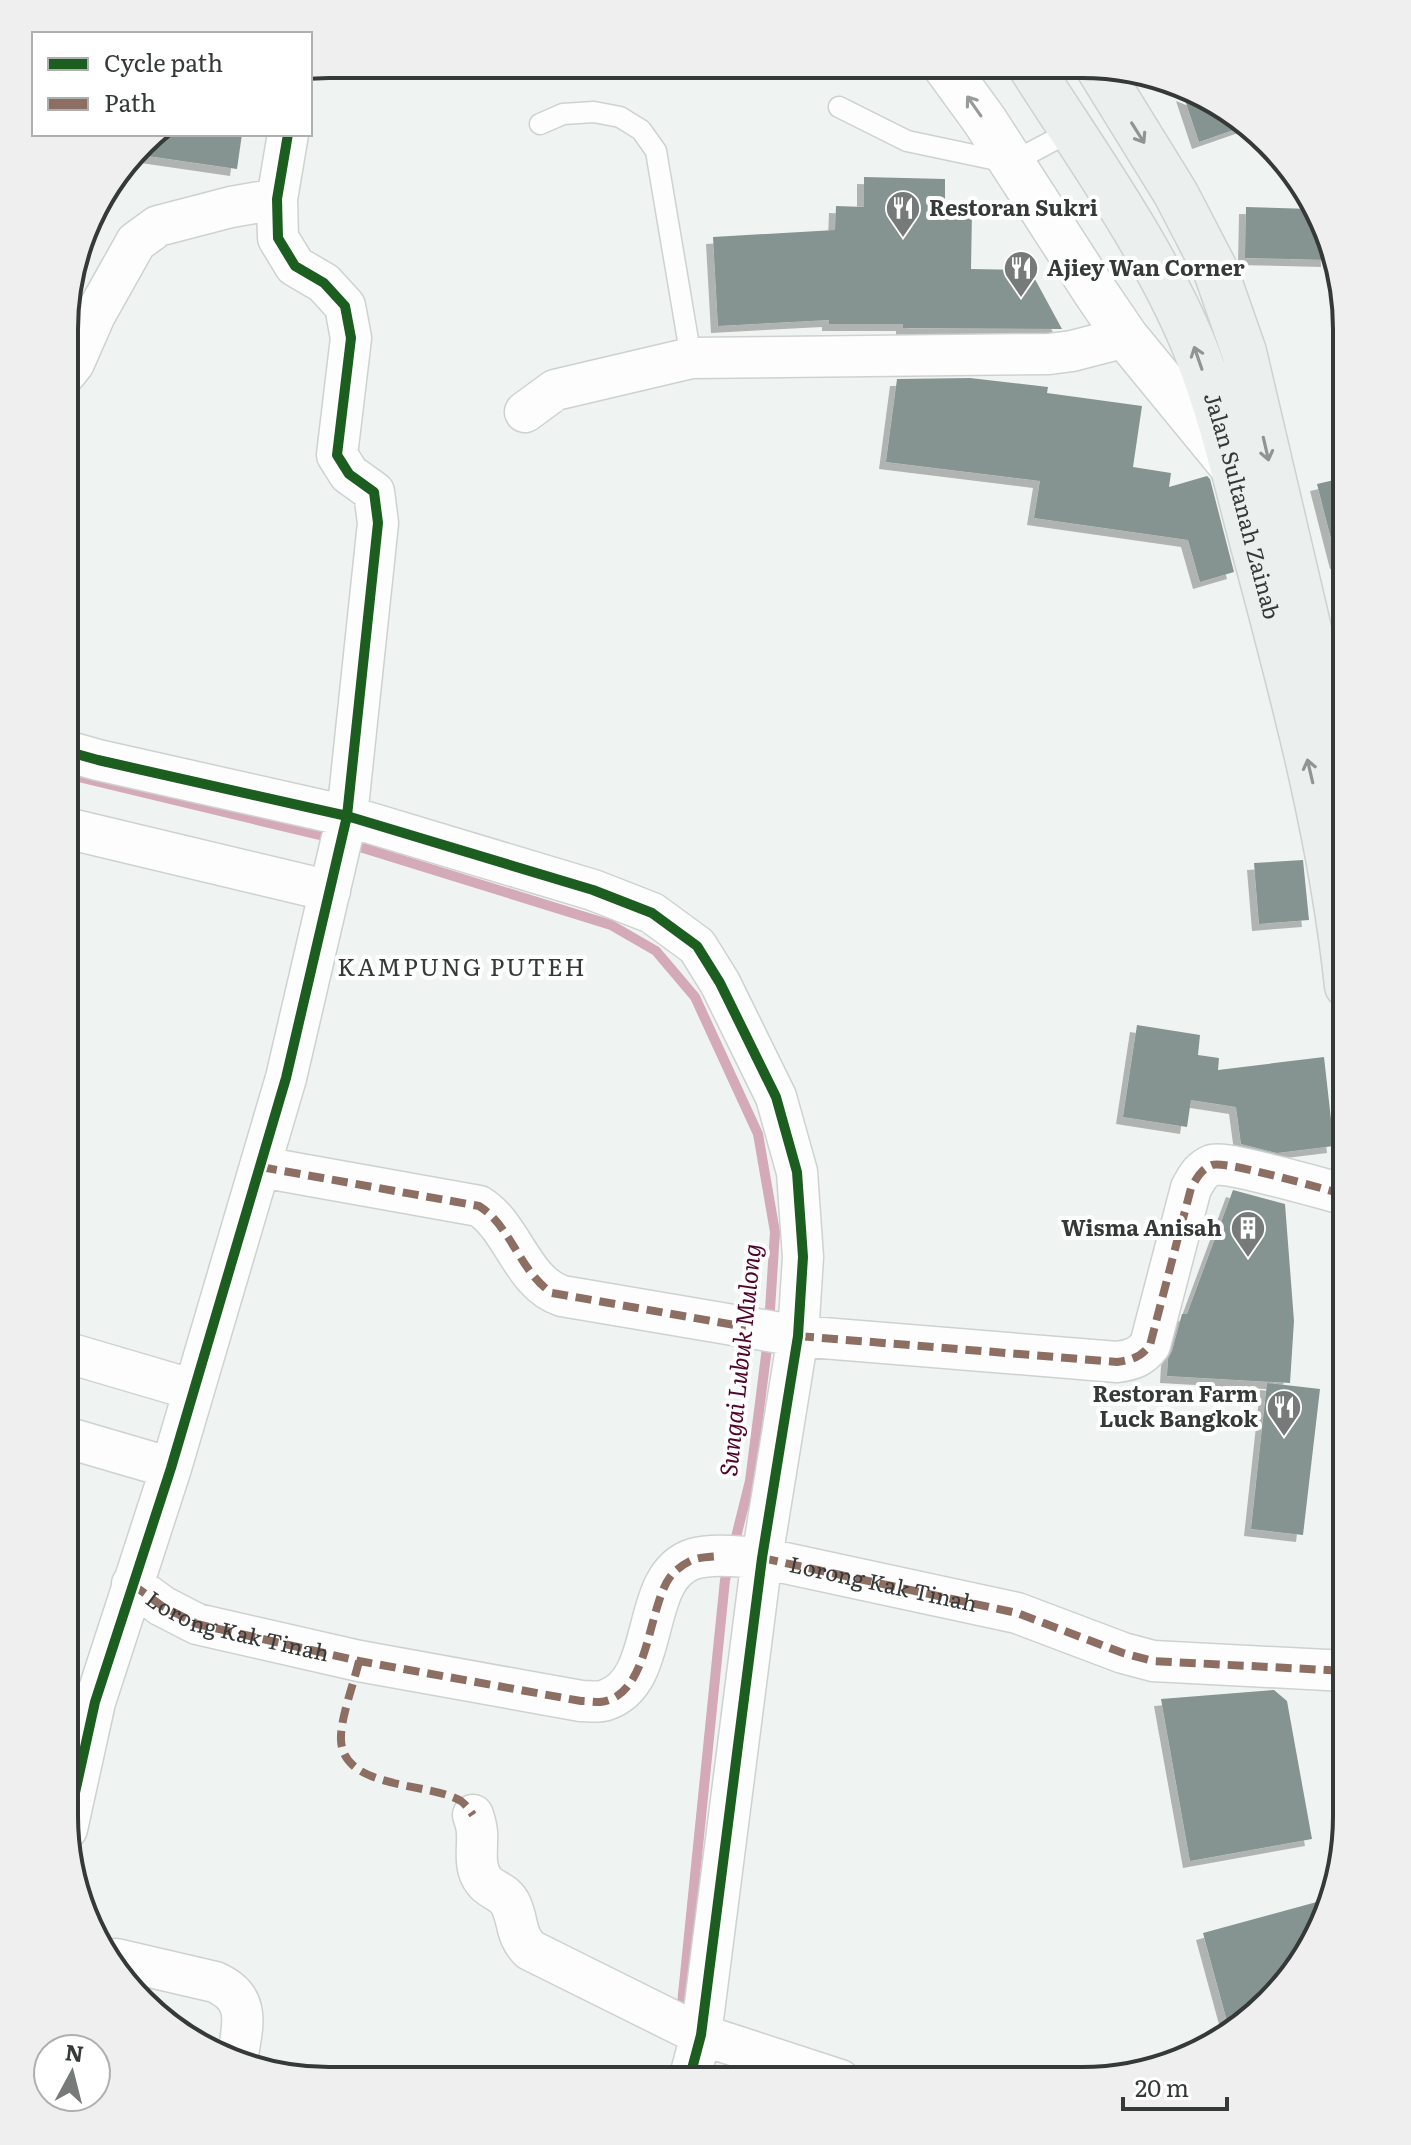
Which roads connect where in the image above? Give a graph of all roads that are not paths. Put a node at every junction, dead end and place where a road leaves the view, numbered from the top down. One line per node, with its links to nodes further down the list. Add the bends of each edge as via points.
1 (953, 78): 8 (street, one-way to 1)
2 (1038, 78): 6 (main road, Jalan Sultanah Zainab)
3 (1105, 79): 15 (main road, Jalan Sultanah Zainab, one-way to 15, via 1176,194 1220,283 1244,352)
4 (839, 107): 8 (lane, via 907,141)
5 (540, 124): 12 (lane, via 563,114 620,117 641,130 656,151)
6 (1071, 131): 8 (lane); 14 (main road, Jalan Sultanah Zainab, one-way to 6, via 1186,329 1166,287)
7 (288, 136): 9 (street)
8 (1011, 163): 10 (street)
9 (277, 199): 11 (street, via 158,226 136,242); 17 (street, via 278,238 295,266 324,283 345,306 351,338 337,455 349,474 374,492 378,523)
10 (1126, 337): 12 (street, via 1049,354); 14 (street)
11 (78, 354)
12 (691, 358): 13 (street, via 555,390)
13 (525, 412)
14 (1231, 465): 19 (main road, Jalan Sultanah Zainab, one-way to 14, via 1279,641)
15 (1333, 730)
16 (78, 754): 17 (street)
17 (346, 822): 20 (street); 23 (street, via 593,890 652,913 697,946 776,1097 797,1172 803,1257)
18 (78, 831): 20 (street)
19 (1333, 885)
20 (330, 891): 21 (street)
21 (261, 1167): 23 (street, via 479,1206 552,1293); 25 (street)
22 (1332, 1191): 23 (street, via 1215,1163 1200,1172 1191,1188 1150,1345 1129,1361)
23 (798, 1336): 28 (street)
24 (78, 1356): 25 (street)
25 (194, 1390): 27 (street)
26 (78, 1441): 27 (street)
27 (171, 1468): 29 (street)
28 (762, 1558): 29 (street, Lorong Kak Tinah, via 692,1560 671,1575 632,1681 603,1702 359,1661 197,1624); 30 (street, Lorong Kak Tinah, via 1017,1613 1153,1661); 34 (street)
29 (132, 1584): 31 (street)
30 (1332, 1670)
31 (78, 1749)
32 (473, 1815): 34 (street, via 480,1873 485,1884 508,1899 524,1944)
33 (125, 1961): 35 (street, via 227,1987 242,2008)
34 (700, 2035): 36 (street); 37 (street)
35 (239, 2050)
36 (692, 2067)
37 (800, 2067)

